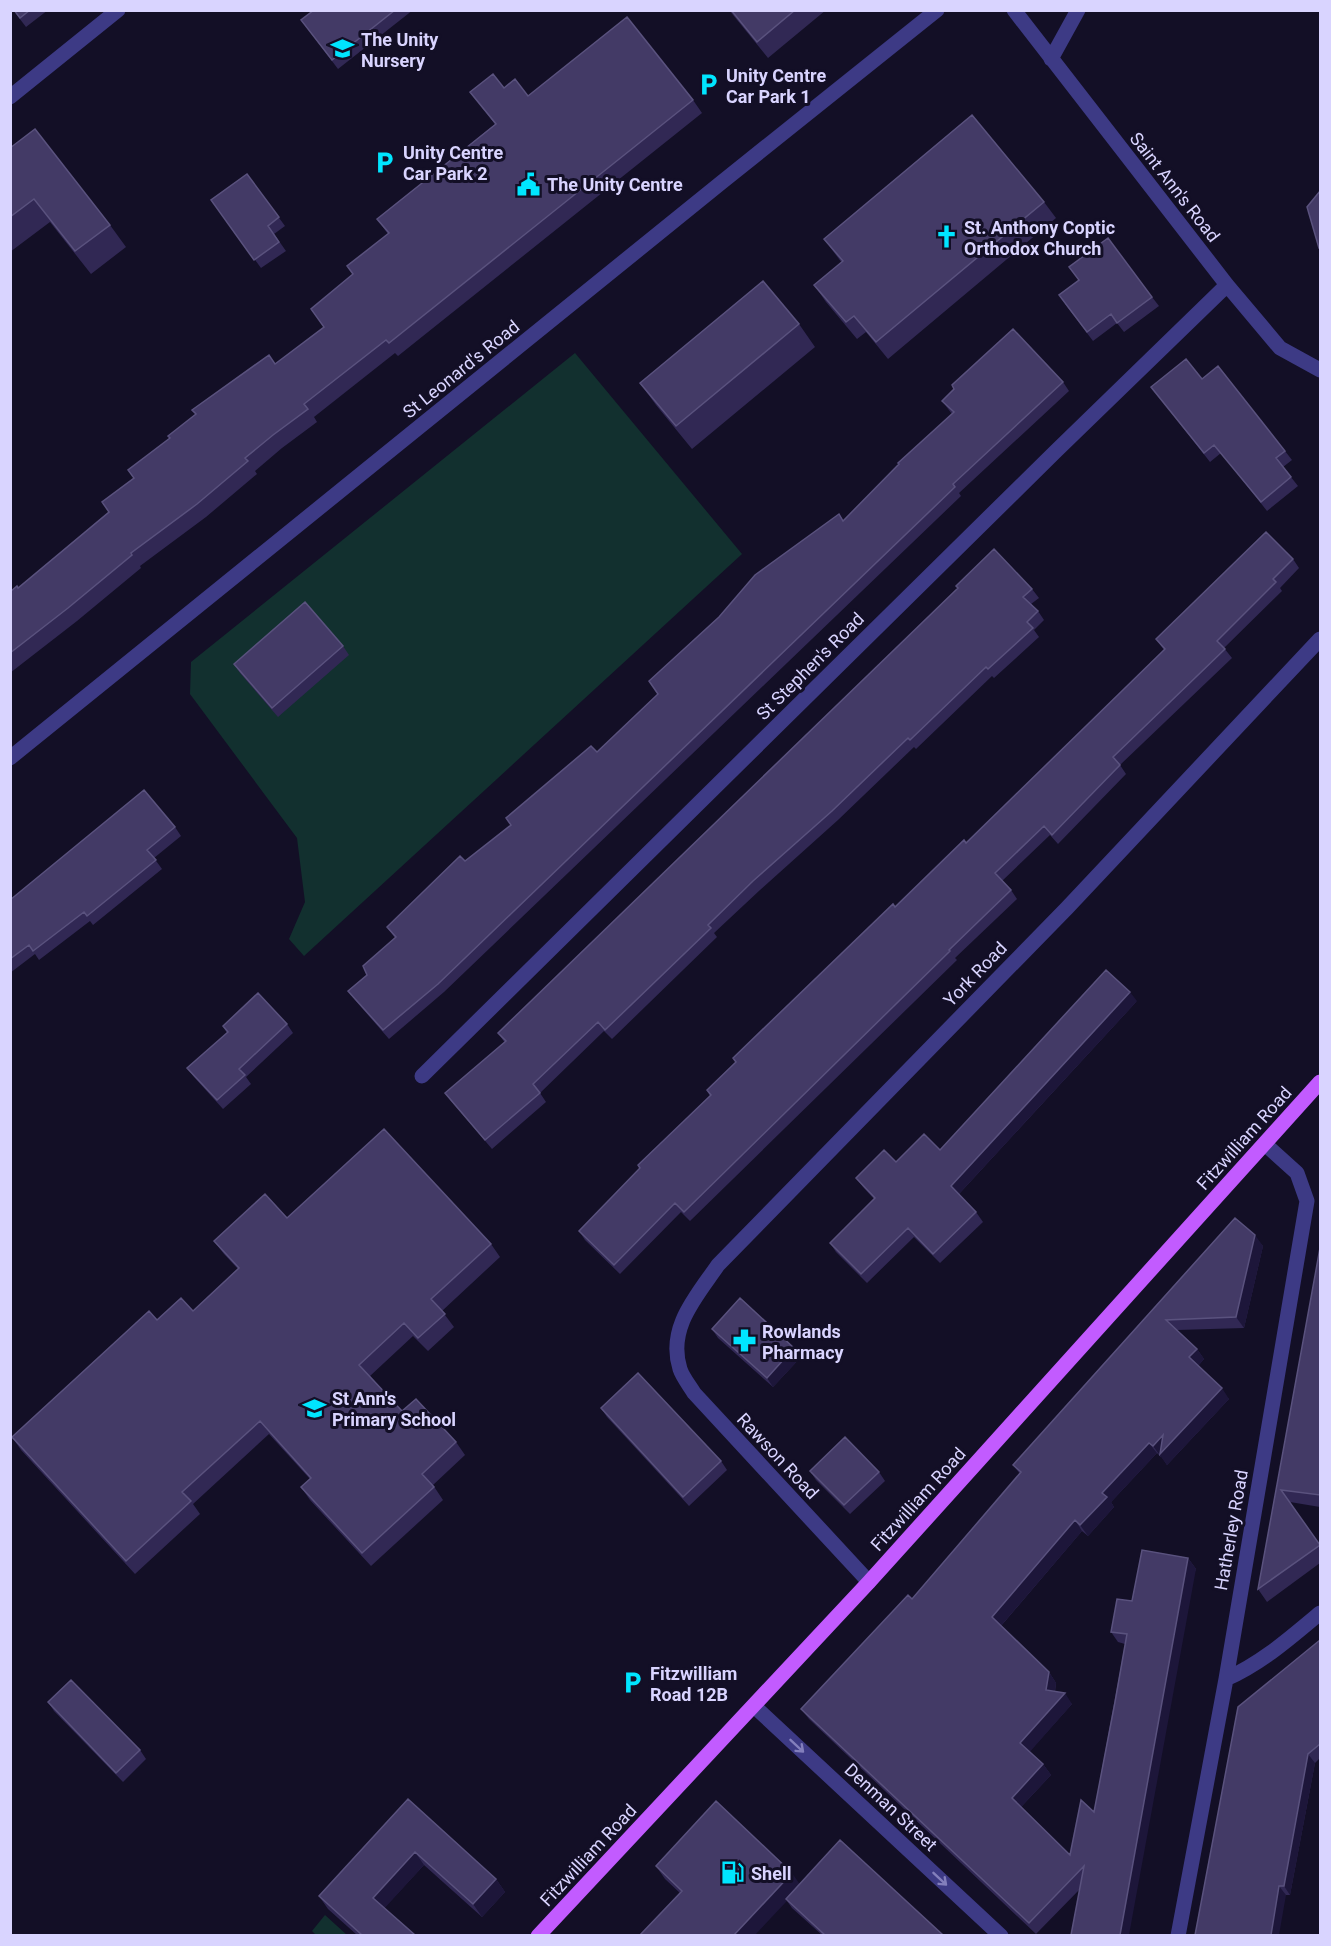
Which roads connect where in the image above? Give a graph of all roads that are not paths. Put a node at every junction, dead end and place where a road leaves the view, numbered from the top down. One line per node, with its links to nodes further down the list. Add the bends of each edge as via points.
1 (118, 10): 6 (street)
2 (937, 10): 10 (street, St Leonard's Road)
3 (1014, 10): 5 (street, Saint Ann's Road)
4 (1078, 10): 5 (street)
5 (1051, 59): 7 (street, Saint Ann's Road)
6 (10, 97)
7 (1227, 285): 8 (street, Saint Ann's Road, via 1280,348); 11 (street, St Stephen's Road)
8 (1320, 370)
9 (1320, 639): 14 (street, York Road, via 1067,908 718,1265 685,1312)
10 (10, 758)
11 (422, 1076)
12 (1320, 1082): 13 (main road, Fitzwilliam Road)
13 (1266, 1144): 15 (main road, Fitzwilliam Road); 17 (street, Hatherley Road, via 1297,1173 1307,1201)
14 (676, 1346): 15 (street, Rawson Road, via 681,1371 694,1393)
15 (869, 1582): 18 (main road, Fitzwilliam Road)
16 (1320, 1613): 17 (street, via 1248,1669)
17 (1226, 1679): 21 (street, Hatherley Road)
18 (754, 1706): 19 (main road, Fitzwilliam Road); 20 (street, Denman Street, one-way to 20)
19 (538, 1935)
20 (1001, 1935)
21 (1178, 1935)

